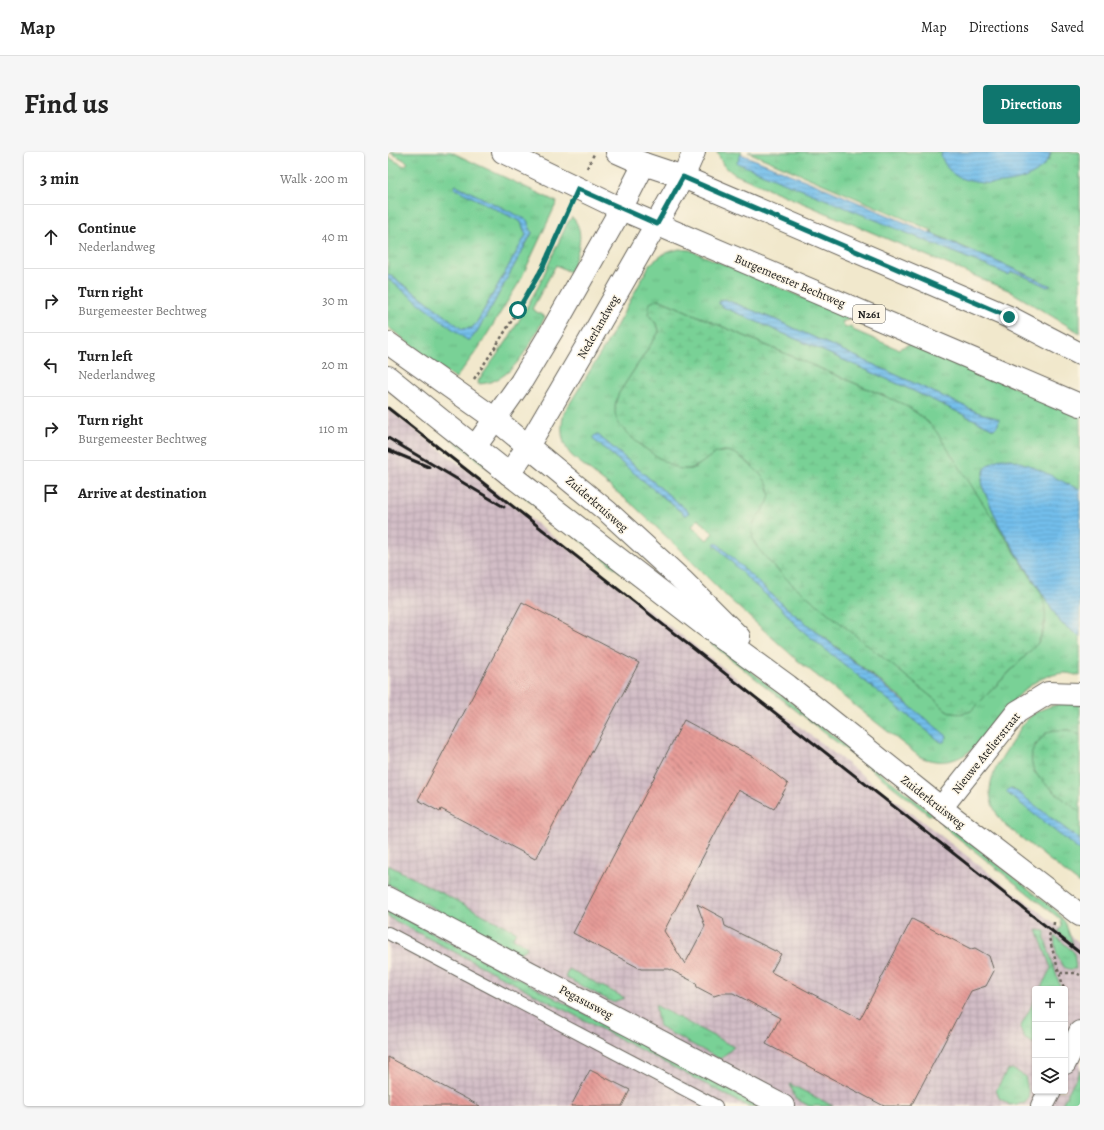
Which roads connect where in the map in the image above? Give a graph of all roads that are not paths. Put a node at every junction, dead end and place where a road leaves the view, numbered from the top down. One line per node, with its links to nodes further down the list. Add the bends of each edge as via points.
1 (503, 152): 6 (street, Burgemeester Bechtweg / N261)
2 (617, 152): 4 (street)
3 (694, 152): 5 (street, Nederlandweg)
4 (648, 158): 5 (street); 6 (street)
5 (683, 177): 7 (street, Nederlandweg); 9 (street, via 1009,317)
6 (621, 209): 7 (street, Burgemeester Bechtweg / N261); 12 (street, via 521,382)
7 (657, 224): 11 (street, Burgemeester Bechtweg / N261); 13 (street, Nederlandweg)
8 (388, 343): 12 (street, Zuiderkruisweg)
9 (1080, 354)
10 (388, 377): 14 (street, Zuiderkruisweg)
11 (1080, 405)
12 (494, 419): 13 (street, Zuiderkruisweg); 14 (street)
13 (528, 446): 15 (street, Nederlandweg); 16 (street, Zuiderkruisweg, via 654,554)
14 (475, 447): 15 (street, Zuiderkruisweg)
15 (509, 474): 16 (street, Zuiderkruisweg, via 703,624)
16 (788, 686): 18 (street, Zuiderkruisweg)
17 (1080, 694): 18 (street, Nieuwe Atelierstraat, via 1048,693 1017,712)
18 (941, 808): 20 (street, Zuiderkruisweg)
19 (388, 898): 26 (street, Pegasusweg)
20 (1080, 915)
21 (388, 933): 25 (lane)
22 (1080, 1032): 23 (street)
23 (1067, 1058)
24 (1048, 1094): 27 (street)
25 (716, 1106)
26 (783, 1106)
27 (1042, 1106)

